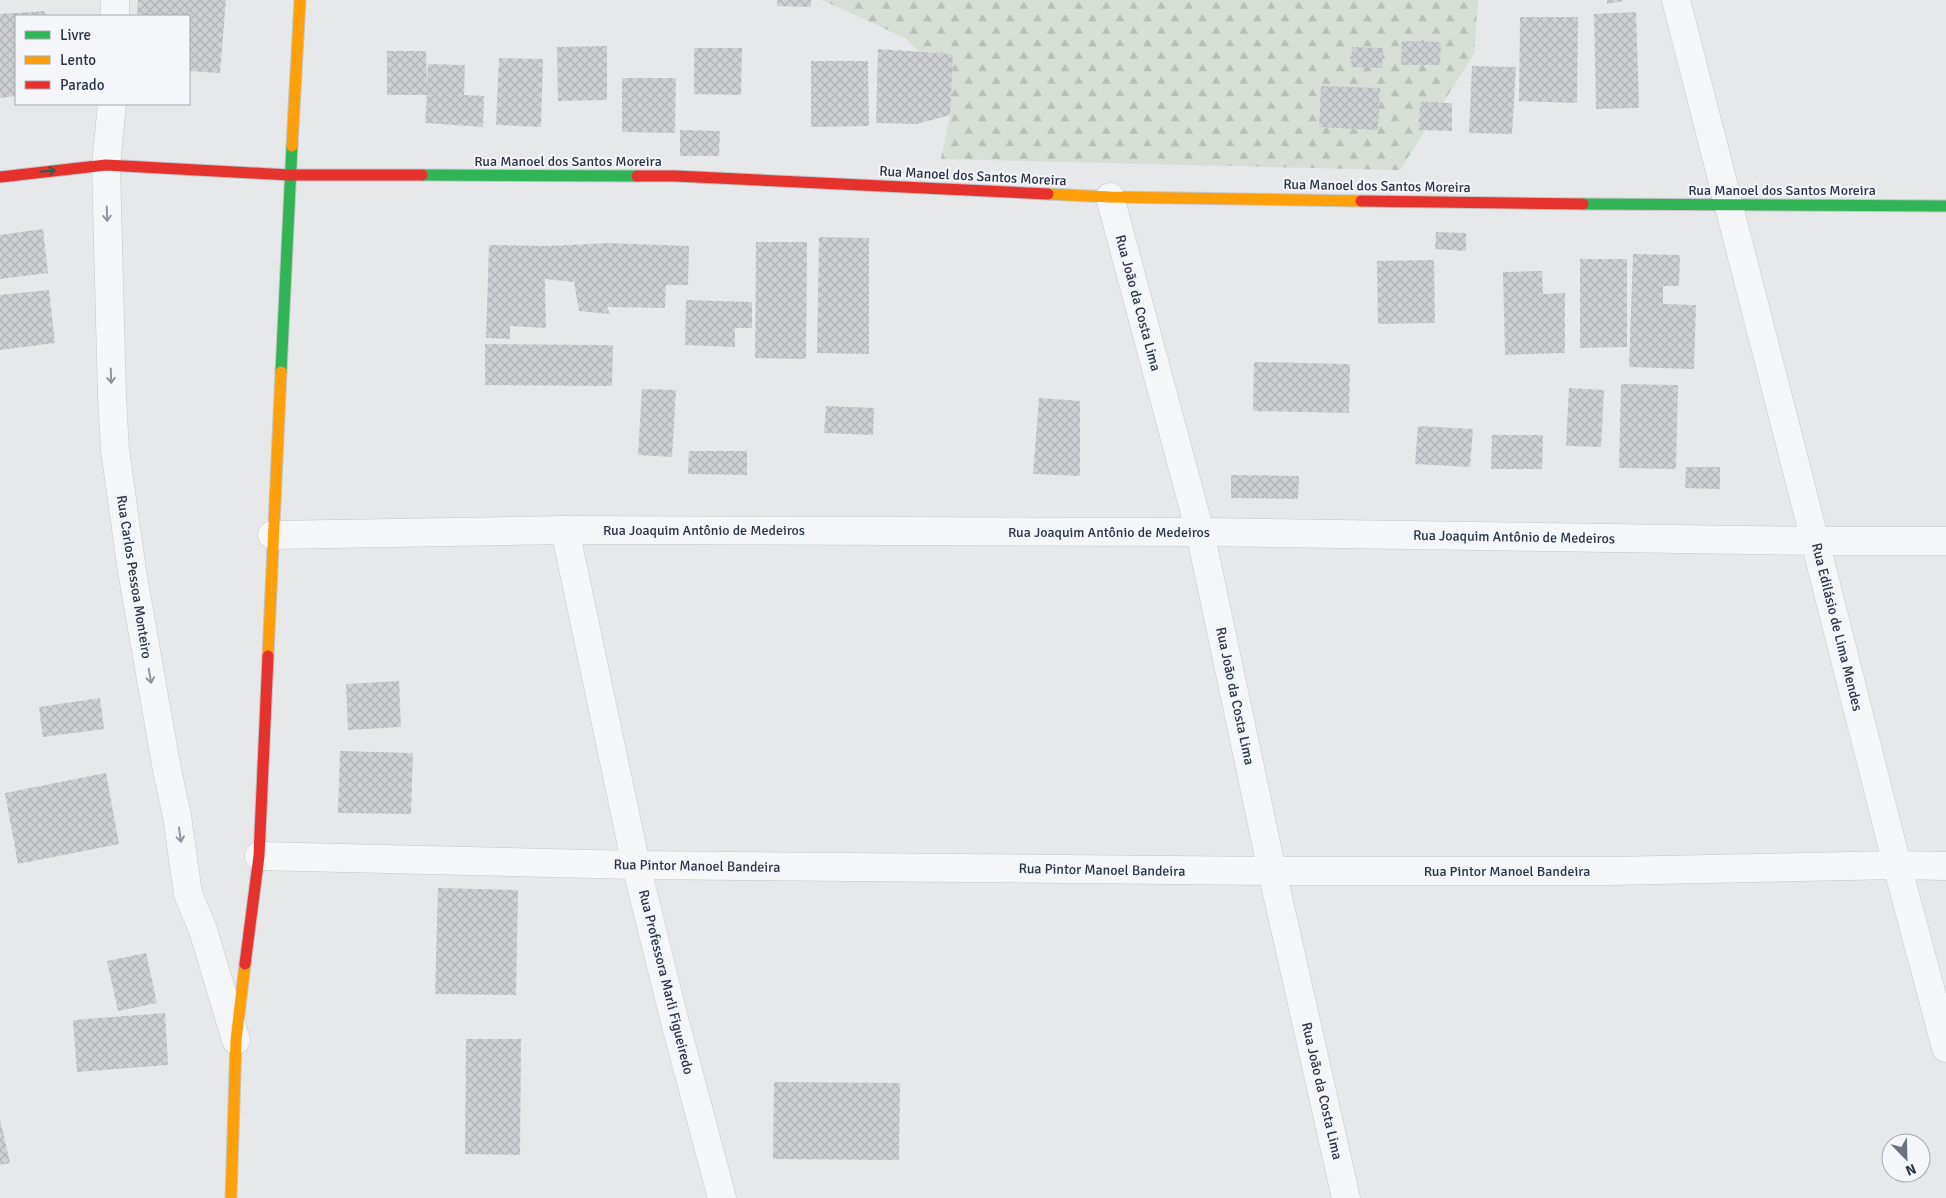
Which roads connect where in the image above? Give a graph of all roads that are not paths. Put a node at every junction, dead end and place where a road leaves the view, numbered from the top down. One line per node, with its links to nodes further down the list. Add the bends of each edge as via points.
1 (114, 0): 4 (street)
2 (300, 0): 7 (street)
3 (1676, 0): 10 (street, Rua Edilásio de Lima Mendes)
4 (115, 15)
5 (112, 105): 6 (street, Rua Carlos Pessoa Monteiro)
6 (106, 165): 7 (street, Rua Manoel dos Santos Moreira); 8 (street, Rua Manoel dos Santos Moreira, one-way to 6); 22 (street, Rua Carlos Pessoa Monteiro, one-way to 22, via 112,398 132,571 178,816 188,894 203,930)
7 (289, 175): 9 (street, Rua Manoel dos Santos Moreira, via 675,176); 14 (street)
8 (0, 177)
9 (1110, 197): 10 (street, Rua Manoel dos Santos Moreira); 13 (street, Rua João da Costa Lima)
10 (1728, 206): 11 (street, Rua Manoel dos Santos Moreira); 15 (street, Rua Edilásio de Lima Mendes)
11 (1946, 206)
12 (565, 530): 13 (street, Rua Joaquim Antônio de Medeiros); 14 (street, Rua Joaquim Antônio de Medeiros); 18 (street, Rua Professora Marli Figueiredo)
13 (1200, 532): 15 (street, Rua Joaquim Antônio de Medeiros); 21 (street, Rua João da Costa Lima)
14 (272, 535): 17 (street)
15 (1816, 541): 16 (street, Rua Joaquim Antônio de Medeiros); 19 (street, Rua Edilásio de Lima Mendes)
16 (1946, 542)
17 (259, 856): 18 (street, Rua Pintor Manoel Bandeira); 22 (street)
18 (636, 865): 21 (street, Rua Pintor Manoel Bandeira); 25 (street, Rua Professora Marli Figueiredo)
19 (1897, 865): 20 (street, Rua Pintor Manoel Bandeira); 21 (street, Rua Pintor Manoel Bandeira, via 1610,871); 23 (street, Rua Edilásio de Lima Mendes)
20 (1946, 866)
21 (1272, 872): 26 (street, Rua João da Costa Lima)
22 (236, 1040): 24 (street)
23 (1946, 1048)
24 (231, 1198)
25 (722, 1198)
26 (1346, 1198)

